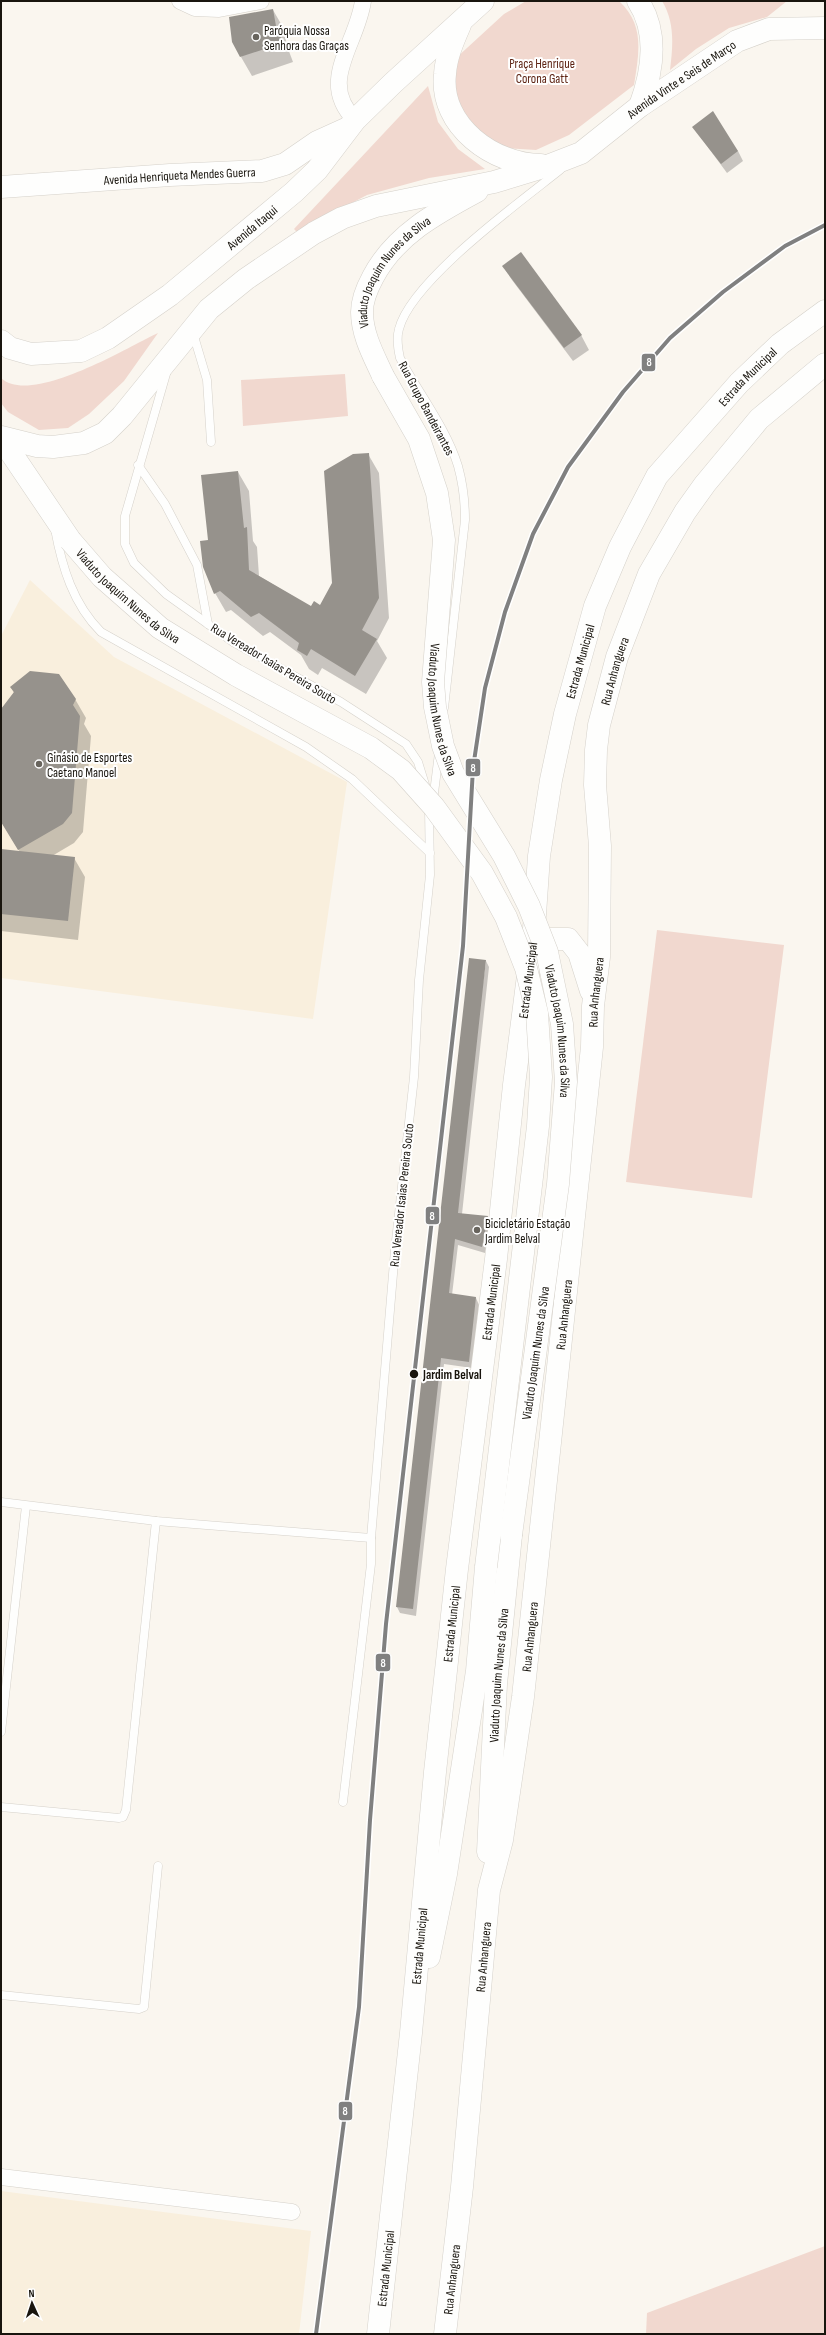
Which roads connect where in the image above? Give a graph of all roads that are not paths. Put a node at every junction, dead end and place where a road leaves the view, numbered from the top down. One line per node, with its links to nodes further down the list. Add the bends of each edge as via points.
1 (180, 1): 2 (street, via 195,8 219,9)
2 (261, 1)
3 (363, 1): 9 (street, via 358,26 340,69 338,84 341,102)
4 (483, 1): 6 (main road)
5 (638, 1): 8 (main road, via 650,26 652,41 648,84)
6 (462, 20): 9 (main road, Avenida Itaqui, via 393,82); 11 (main road, via 450,47 444,75 449,105 454,115 474,142 486,150 516,162)
7 (825, 28): 8 (main road, Avenida Vinte e Seis de Março, via 770,29 748,36 720,50)
8 (640, 106): 10 (main road, Avenida Vinte e Seis de Março)
9 (352, 124): 13 (main road, Avenida Henriqueta Mendes Guerra, via 317,142 285,164 262,171); 16 (main road, Avenida Itaqui, via 316,170 294,192 170,295 108,338 81,350 55,354 31,354 10,348)
10 (581, 153): 11 (main road, Avenida Vinte e Seis de Março); 24 (lane, Rua Grupo Bandeirantes, via 495,222 438,273 409,308 399,329 397,348 400,358 458,465 464,500 465,520)
11 (550, 165): 12 (main road, Avenida Vinte e Seis de Março)
12 (494, 182): 15 (main road, via 376,206 342,218 314,233 246,279 209,309); 36 (main road, Viaduto Joaquim Nunes da Silva, bridge, via 435,214 400,238 382,260 366,290 362,312 366,335 383,376 419,439 437,493 444,540 433,682 444,746 453,773 504,856 529,906 549,960 562,1024 566,1082 558,1184 511,1535 495,1692)
13 (1, 188)
14 (825, 311): 26 (main road, Estrada Municipal, via 780,344 749,373 677,450 657,476 620,548 595,606 585,638 550,780 539,856)
15 (192, 330): 17 (main road); 20 (lane, via 207,380)
16 (1, 341)
17 (172, 354): 19 (main road, via 122,416 104,433 84,443 53,447); 21 (lane, Rua Vereador Isaias Pereira Souto)
18 (825, 364): 27 (main road, Rua Anhanguera, via 759,419 685,512 649,574 617,657 599,725 596,750 595,785 600,886 599,957)
19 (1, 438): 22 (main road, Viaduto Joaquim Nunes da Silva)
20 (211, 442)
21 (138, 465): 23 (lane, via 165,504 196,565); 23 (lane, Rua Vereador Isaias Pereira Souto, via 125,516 126,544 134,563 166,594)
22 (39, 496): 25 (lane, via 52,519 70,587 83,612 101,632 306,747 352,779); 38 (main road, Viaduto Joaquim Nunes da Silva, bridge, via 70,540 102,577 160,628 236,675 371,748 401,770 434,807 470,855 506,917 526,968 537,1013 541,1077 538,1126 476,1671 446,1874 426,1980)
23 (208, 624): 24 (lane, Rua Vereador Isaias Pereira Souto, via 233,642 341,702 406,744 418,762 426,782)
24 (430, 836): 25 (lane, Rua Vereador Isaias Pereira Souto)
25 (430, 853): 31 (lane, Rua Vereador Isaias Pereira Souto, via 414,1077 395,1250)
26 (531, 956): 27 (main road, via 549,939 568,939 574,944 582,959 589,980); 38 (main road, Estrada Municipal, via 456,1576)
27 (593, 1006): 36 (main road, Rua Anhanguera, via 592,1047 523,1697 502,1840)
28 (1, 1502): 29 (lane)
29 (26, 1506): 30 (lane); 32 (lane)
30 (156, 1521): 31 (lane); 34 (lane, via 126,1810 123,1817)
31 (371, 1538): 33 (lane, Rua Vereador Isaias Pereira Souto, via 371,1564)
32 (1, 1732)
33 (343, 1802)
34 (1, 1807)
35 (158, 1866): 37 (lane, via 144,2006 138,2009)
36 (488, 1890): 42 (main road, Rua Anhanguera, via 460,2208)
37 (1, 1995)
38 (412, 2012): 41 (main road, Estrada Municipal)
39 (1, 2177): 40 (street)
40 (292, 2212)
41 (378, 2334)
42 (445, 2334)

